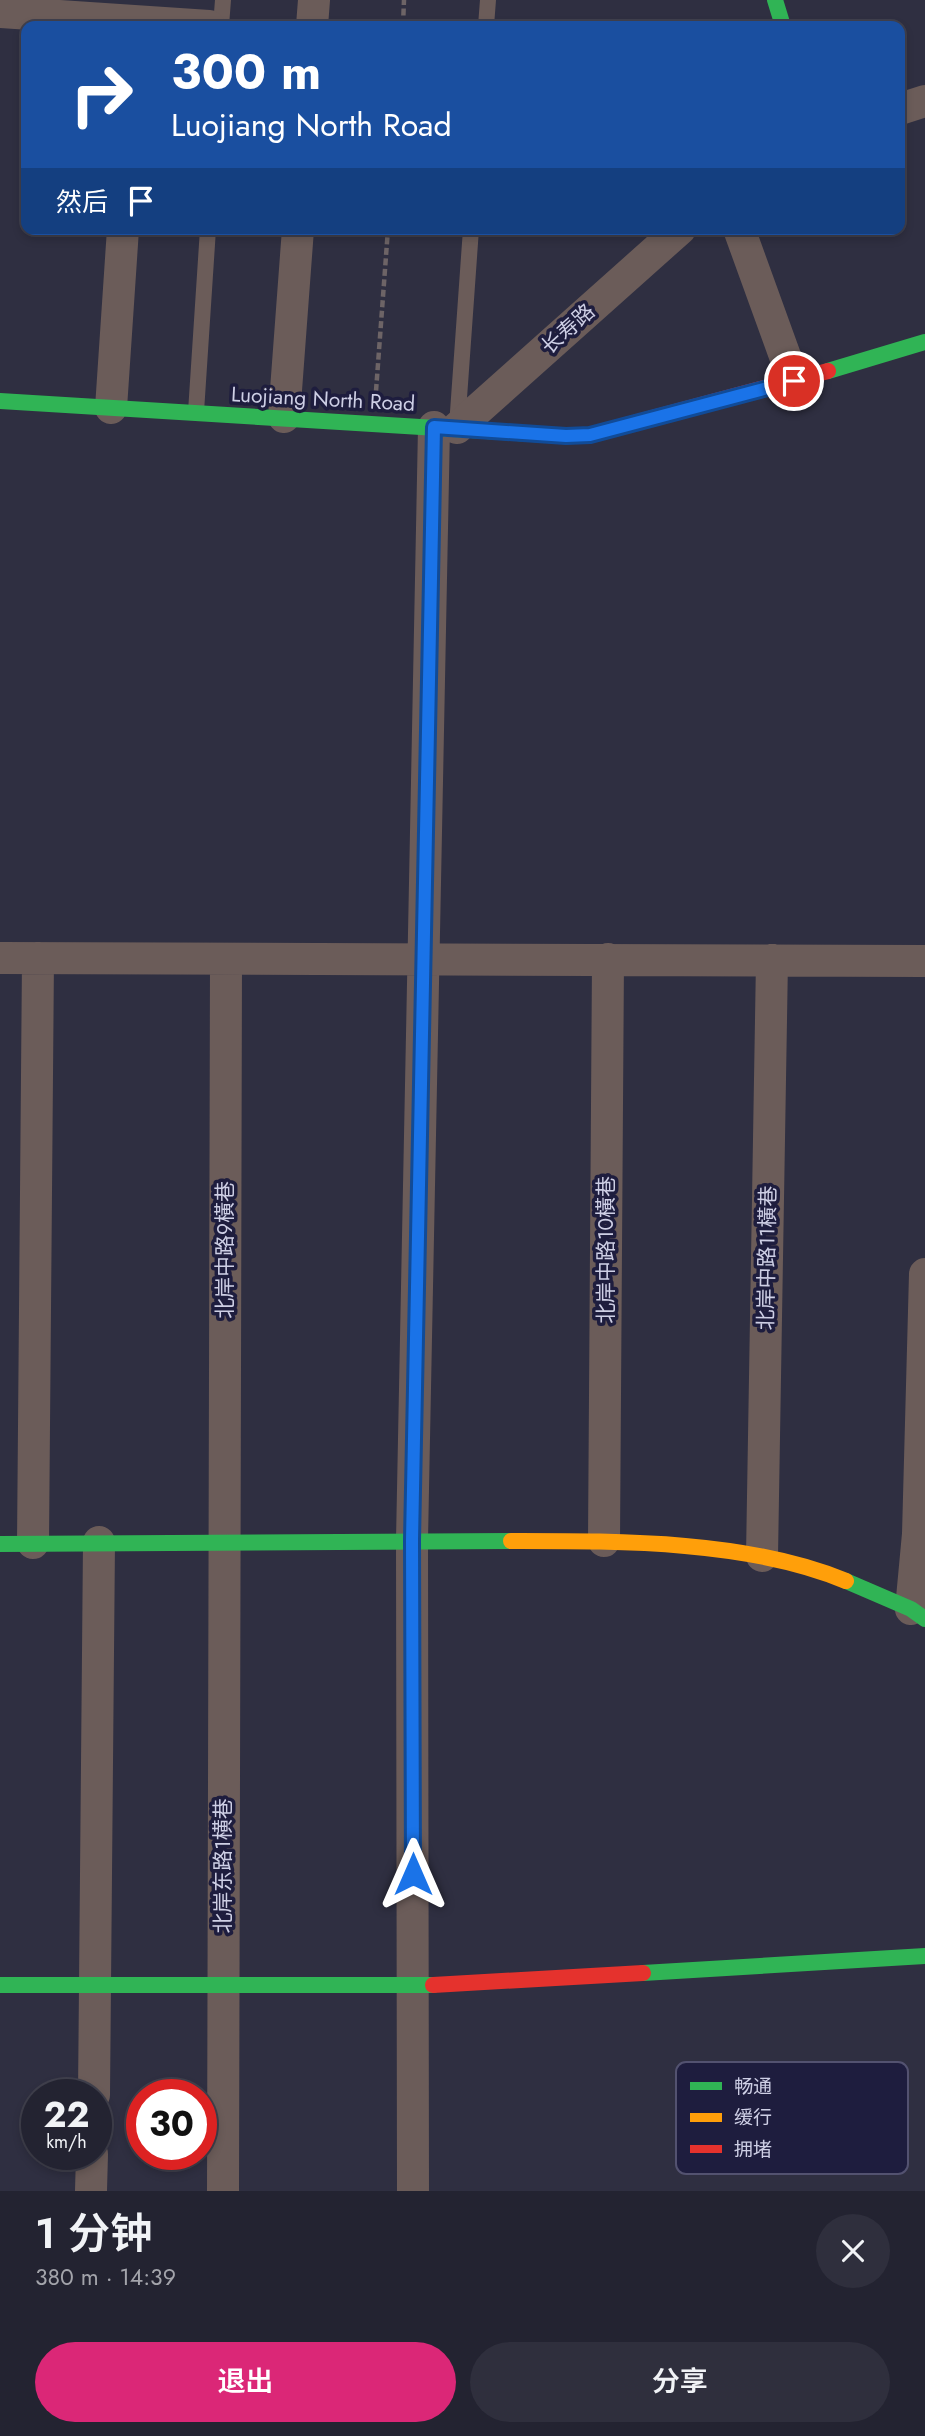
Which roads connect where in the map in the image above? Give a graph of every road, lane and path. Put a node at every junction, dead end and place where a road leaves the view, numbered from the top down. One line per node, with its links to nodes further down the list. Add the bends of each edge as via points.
1 (223, 0): 9 (lane)
2 (314, 0): 10 (street)
3 (404, 0): 11 (path)
4 (488, 0): 12 (lane)
5 (775, 0): 13 (street)
6 (0, 12): 7 (street)
7 (137, 16): 8 (street)
8 (173, 21)
9 (221, 21)
10 (312, 21)
11 (402, 21)
12 (486, 21)
13 (781, 21)
14 (925, 101): 15 (street)
15 (905, 107)
16 (123, 235): 26 (street)
17 (208, 235): 27 (lane)
18 (298, 235): 28 (street)
19 (388, 235): 29 (path)
20 (470, 235): 30 (lane)
21 (673, 235): 30 (street, 长寿路)
22 (741, 235): 24 (street)
23 (925, 342): 24 (street, Luojiang North Road)
24 (794, 381): 30 (street, Luojiang North Road, via 590,435)
25 (0, 401): 26 (street, Luojiang North Road)
26 (111, 408): 27 (street, Luojiang North Road)
27 (196, 412): 28 (street, Luojiang North Road)
28 (284, 417): 29 (street, Luojiang North Road)
29 (374, 423): 30 (street, Luojiang North Road)
30 (445, 427): 34 (street)
31 (0, 958): 32 (street)
32 (38, 958): 33 (street); 45 (street)
33 (226, 959): 34 (street); 41 (street, 北岸中路9橫巷)
34 (424, 959): 35 (street); 40 (street)
35 (608, 959): 36 (street); 42 (street, 北岸中路10橫巷)
36 (772, 960): 37 (street); 46 (street, 北岸中路11橫巷)
37 (925, 961)
38 (925, 1273): 39 (street)
39 (922, 1532): 47 (street)
40 (412, 1540): 41 (street); 42 (street); 52 (street)
41 (223, 1541): 43 (street); 51 (street, 北岸东路1横巷)
42 (604, 1541): 46 (street)
43 (99, 1542): 45 (street); 50 (street)
44 (0, 1544): 45 (street)
45 (33, 1544)
46 (762, 1556): 47 (street, via 841,1579)
47 (918, 1614)
48 (925, 1956): 52 (street)
49 (0, 1985): 50 (street)
50 (96, 1985): 51 (street); 53 (street)
51 (223, 1986): 52 (street); 56 (street, 北岸东路1横巷)
52 (413, 1986): 57 (street)
53 (94, 2079)
54 (92, 2170): 55 (street)
55 (92, 2191)
56 (223, 2191)
57 (413, 2191)

